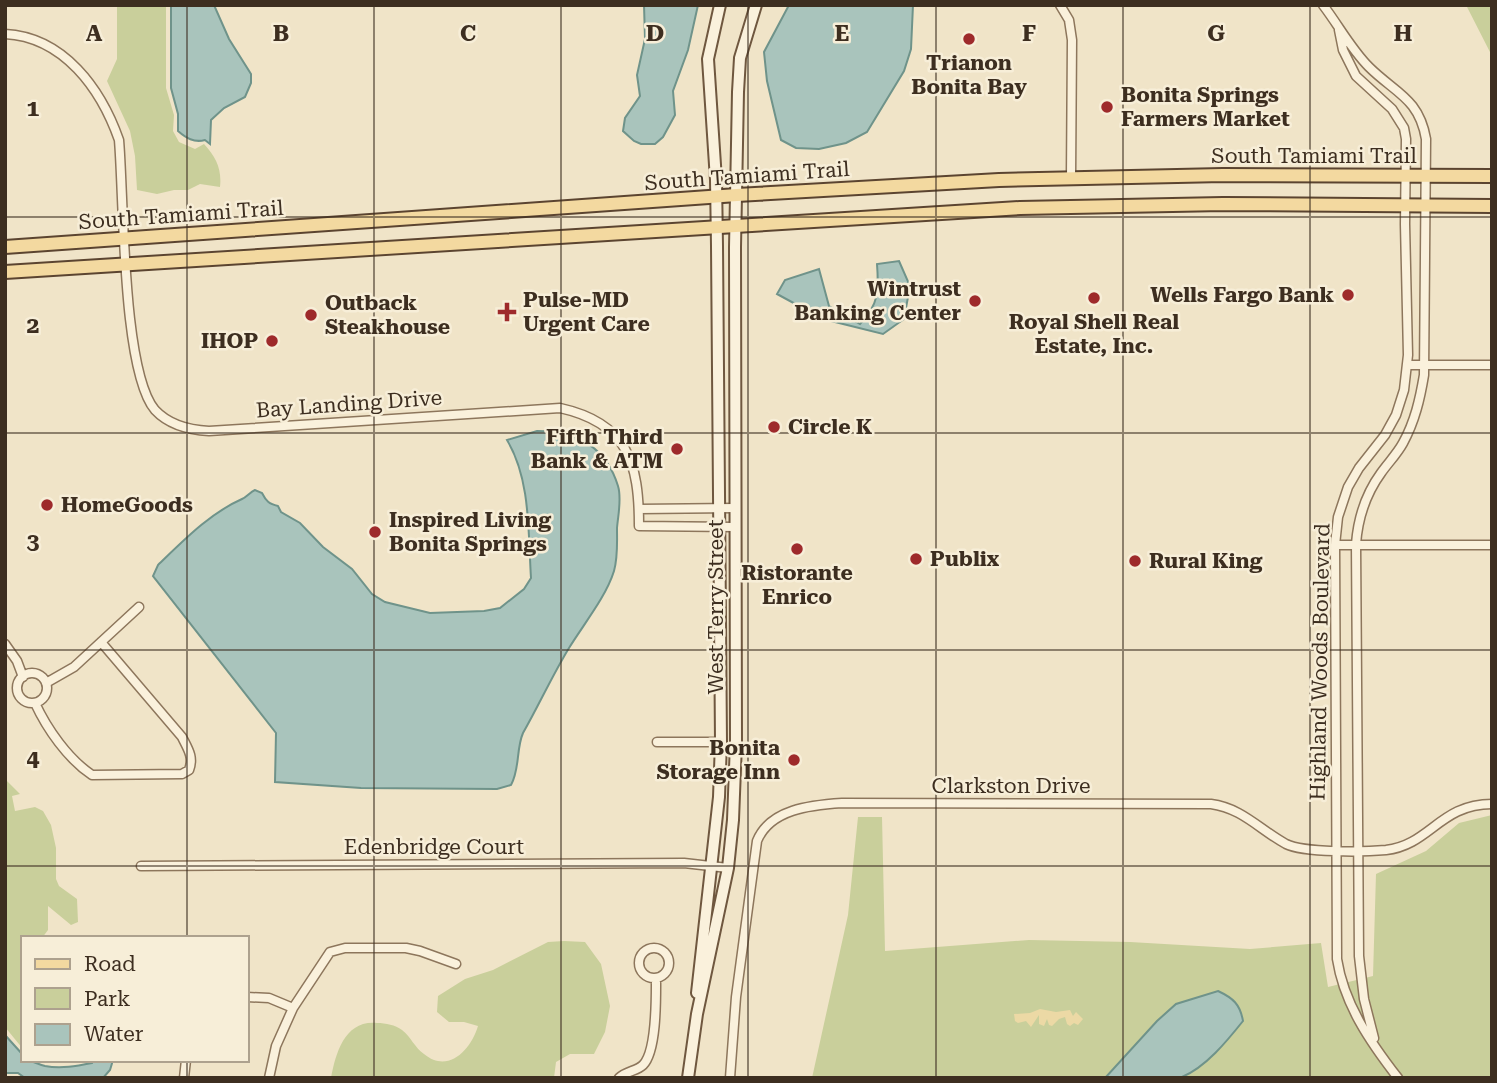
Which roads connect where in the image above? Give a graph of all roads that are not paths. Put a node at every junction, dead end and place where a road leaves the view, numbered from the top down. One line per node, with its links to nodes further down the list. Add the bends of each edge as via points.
1 (720, 5): 12 (street, West Terry Street, via 708,69)
2 (756, 5): 11 (street, West Terry Street, via 739,70)
3 (1060, 5): 10 (street, via 1069,20 1072,40)
4 (1323, 5): 5 (street)
5 (1339, 30): 7 (street, Highland Woods Boulevard, via 1356,76 1399,118 1406,139); 8 (street, Highland Woods Boulevard, via 1370,68 1420,114 1426,138)
6 (5, 34): 18 (street, Bay Landing Drive, via 35,41 78,67 110,116 119,140)
7 (1405, 175): 8 (main road, South Tamiami Trail); 10 (main road, South Tamiami Trail); 13 (street, Highland Woods Boulevard)
8 (1426, 175): 9 (main road, South Tamiami Trail); 14 (street, Highland Woods Boulevard)
9 (1492, 176)
10 (1071, 177): 11 (main road, South Tamiami Trail)
11 (737, 195): 12 (main road, South Tamiami Trail); 16 (street, West Terry Street)
12 (716, 197): 17 (street, West Terry Street); 18 (main road, South Tamiami Trail)
13 (1405, 205): 14 (main road); 16 (main road, via 1055,206); 22 (street, Highland Woods Boulevard)
14 (1425, 205): 15 (main road); 23 (street, Highland Woods Boulevard)
15 (1492, 206)
16 (736, 225): 17 (main road); 25 (street, West Terry Street)
17 (717, 226): 20 (main road); 27 (street, West Terry Street)
18 (125, 239): 19 (main road, South Tamiami Trail); 20 (street, Bay Landing Drive)
19 (5, 247)
20 (127, 264): 21 (main road); 26 (street, Bay Landing Drive, via 138,371 145,394 169,421 209,431 560,408 598,422 622,443 635,471)
21 (5, 272)
22 (1407, 365): 23 (street); 31 (street, Highland Woods Boulevard, via 1396,415 1344,496)
23 (1425, 365): 24 (street); 30 (street, Highland Woods Boulevard, via 1409,432 1368,496)
24 (1492, 365)
25 (735, 508): 27 (street); 29 (street, West Terry Street)
26 (639, 509): 27 (street); 28 (street, Bay Landing Drive, via 639,526)
27 (718, 509): 28 (street, West Terry Street)
28 (718, 526): 29 (street, Bay Landing Drive); 40 (street, West Terry Street)
29 (735, 527): 46 (street, West Terry Street, via 736,743)
30 (1356, 544): 31 (street); 32 (street); 43 (street, Highland Woods Boulevard)
31 (1335, 545): 42 (street, Highland Woods Boulevard)
32 (1492, 545)
33 (139, 607): 34 (street)
34 (101, 642): 37 (street, via 75,667); 38 (street, via 183,737 191,754 189,770 183,774 92,775 51,732)
35 (5, 644): 36 (street)
36 (23, 677): 37 (street, via 36,674); 38 (street, via 17,686 19,695)
37 (46, 683): 38 (street, via 45,697)
38 (35, 704)
39 (657, 742): 40 (street)
40 (721, 742): 45 (street, West Terry Street)
41 (1492, 804): 43 (street, Clarkston Drive, via 1457,810 1397,848)
42 (1336, 849): 43 (street, Clarkston Drive); 52 (street, Highland Woods Boulevard, via 1339,972 1351,1007); 56 (street, Clarkston Drive, via 1297,848 1237,810 1211,804 842,803 790,812 768,823 757,841)
43 (1359, 850): 52 (street, Highland Woods Boulevard, via 1361,978)
44 (141, 866): 45 (street, Edenbridge Court)
45 (712, 866): 46 (street, Edenbridge Court); 51 (street, West Terry Street)
46 (728, 868): 51 (street, West Terry Street)
47 (456, 964): 50 (street, via 413,949 339,948 325,958)
48 (656, 978): 54 (street, via 649,1056 642,1066)
49 (248, 997): 50 (street, via 269,998)
50 (293, 1009): 53 (street, via 276,1046)
51 (697, 1014): 55 (street, West Terry Street)
52 (1375, 1044): 57 (street, Highland Woods Boulevard)
53 (269, 1078)
54 (619, 1078)
55 (688, 1078)
56 (730, 1078)
57 (1398, 1078)

